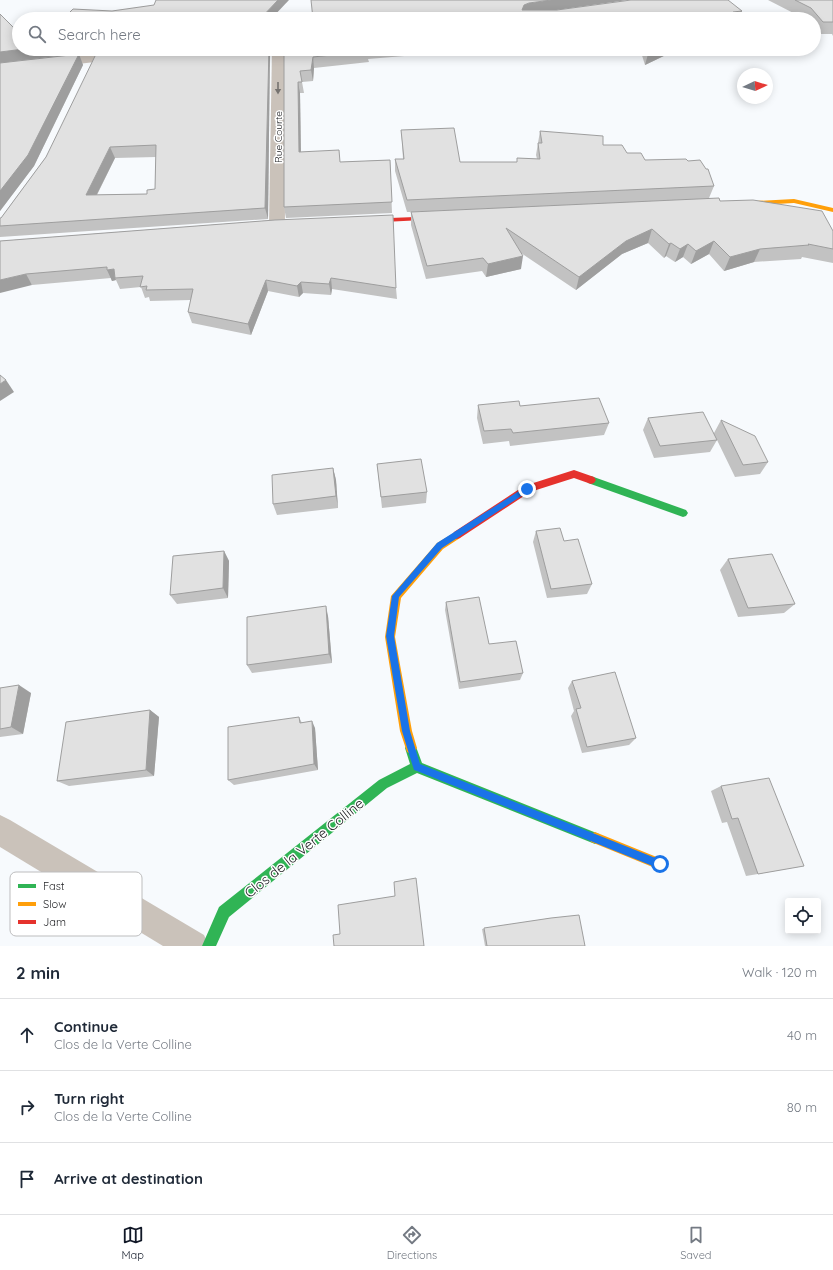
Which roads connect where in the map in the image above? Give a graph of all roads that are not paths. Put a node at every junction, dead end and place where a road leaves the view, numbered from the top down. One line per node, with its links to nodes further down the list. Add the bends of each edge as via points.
1 (107, 56): 3 (street)
2 (278, 56): 10 (street, Rue Courte, one-way to 10)
3 (95, 58): 4 (street); 5 (street)
4 (0, 69)
5 (88, 71)
6 (730, 204): 7 (street, via 794,201)
7 (833, 210)
8 (452, 217): 9 (street)
9 (357, 222)
10 (277, 225)
11 (683, 513): 12 (street, via 574,474 527,489 440,546 396,596 390,636 406,731)
12 (417, 767): 14 (street); 18 (street, Clos de la Verte Colline, via 383,784 224,912)
13 (0, 830): 15 (street)
14 (660, 864)
15 (70, 872)
16 (142, 915): 17 (street)
17 (193, 946)
18 (209, 946)

